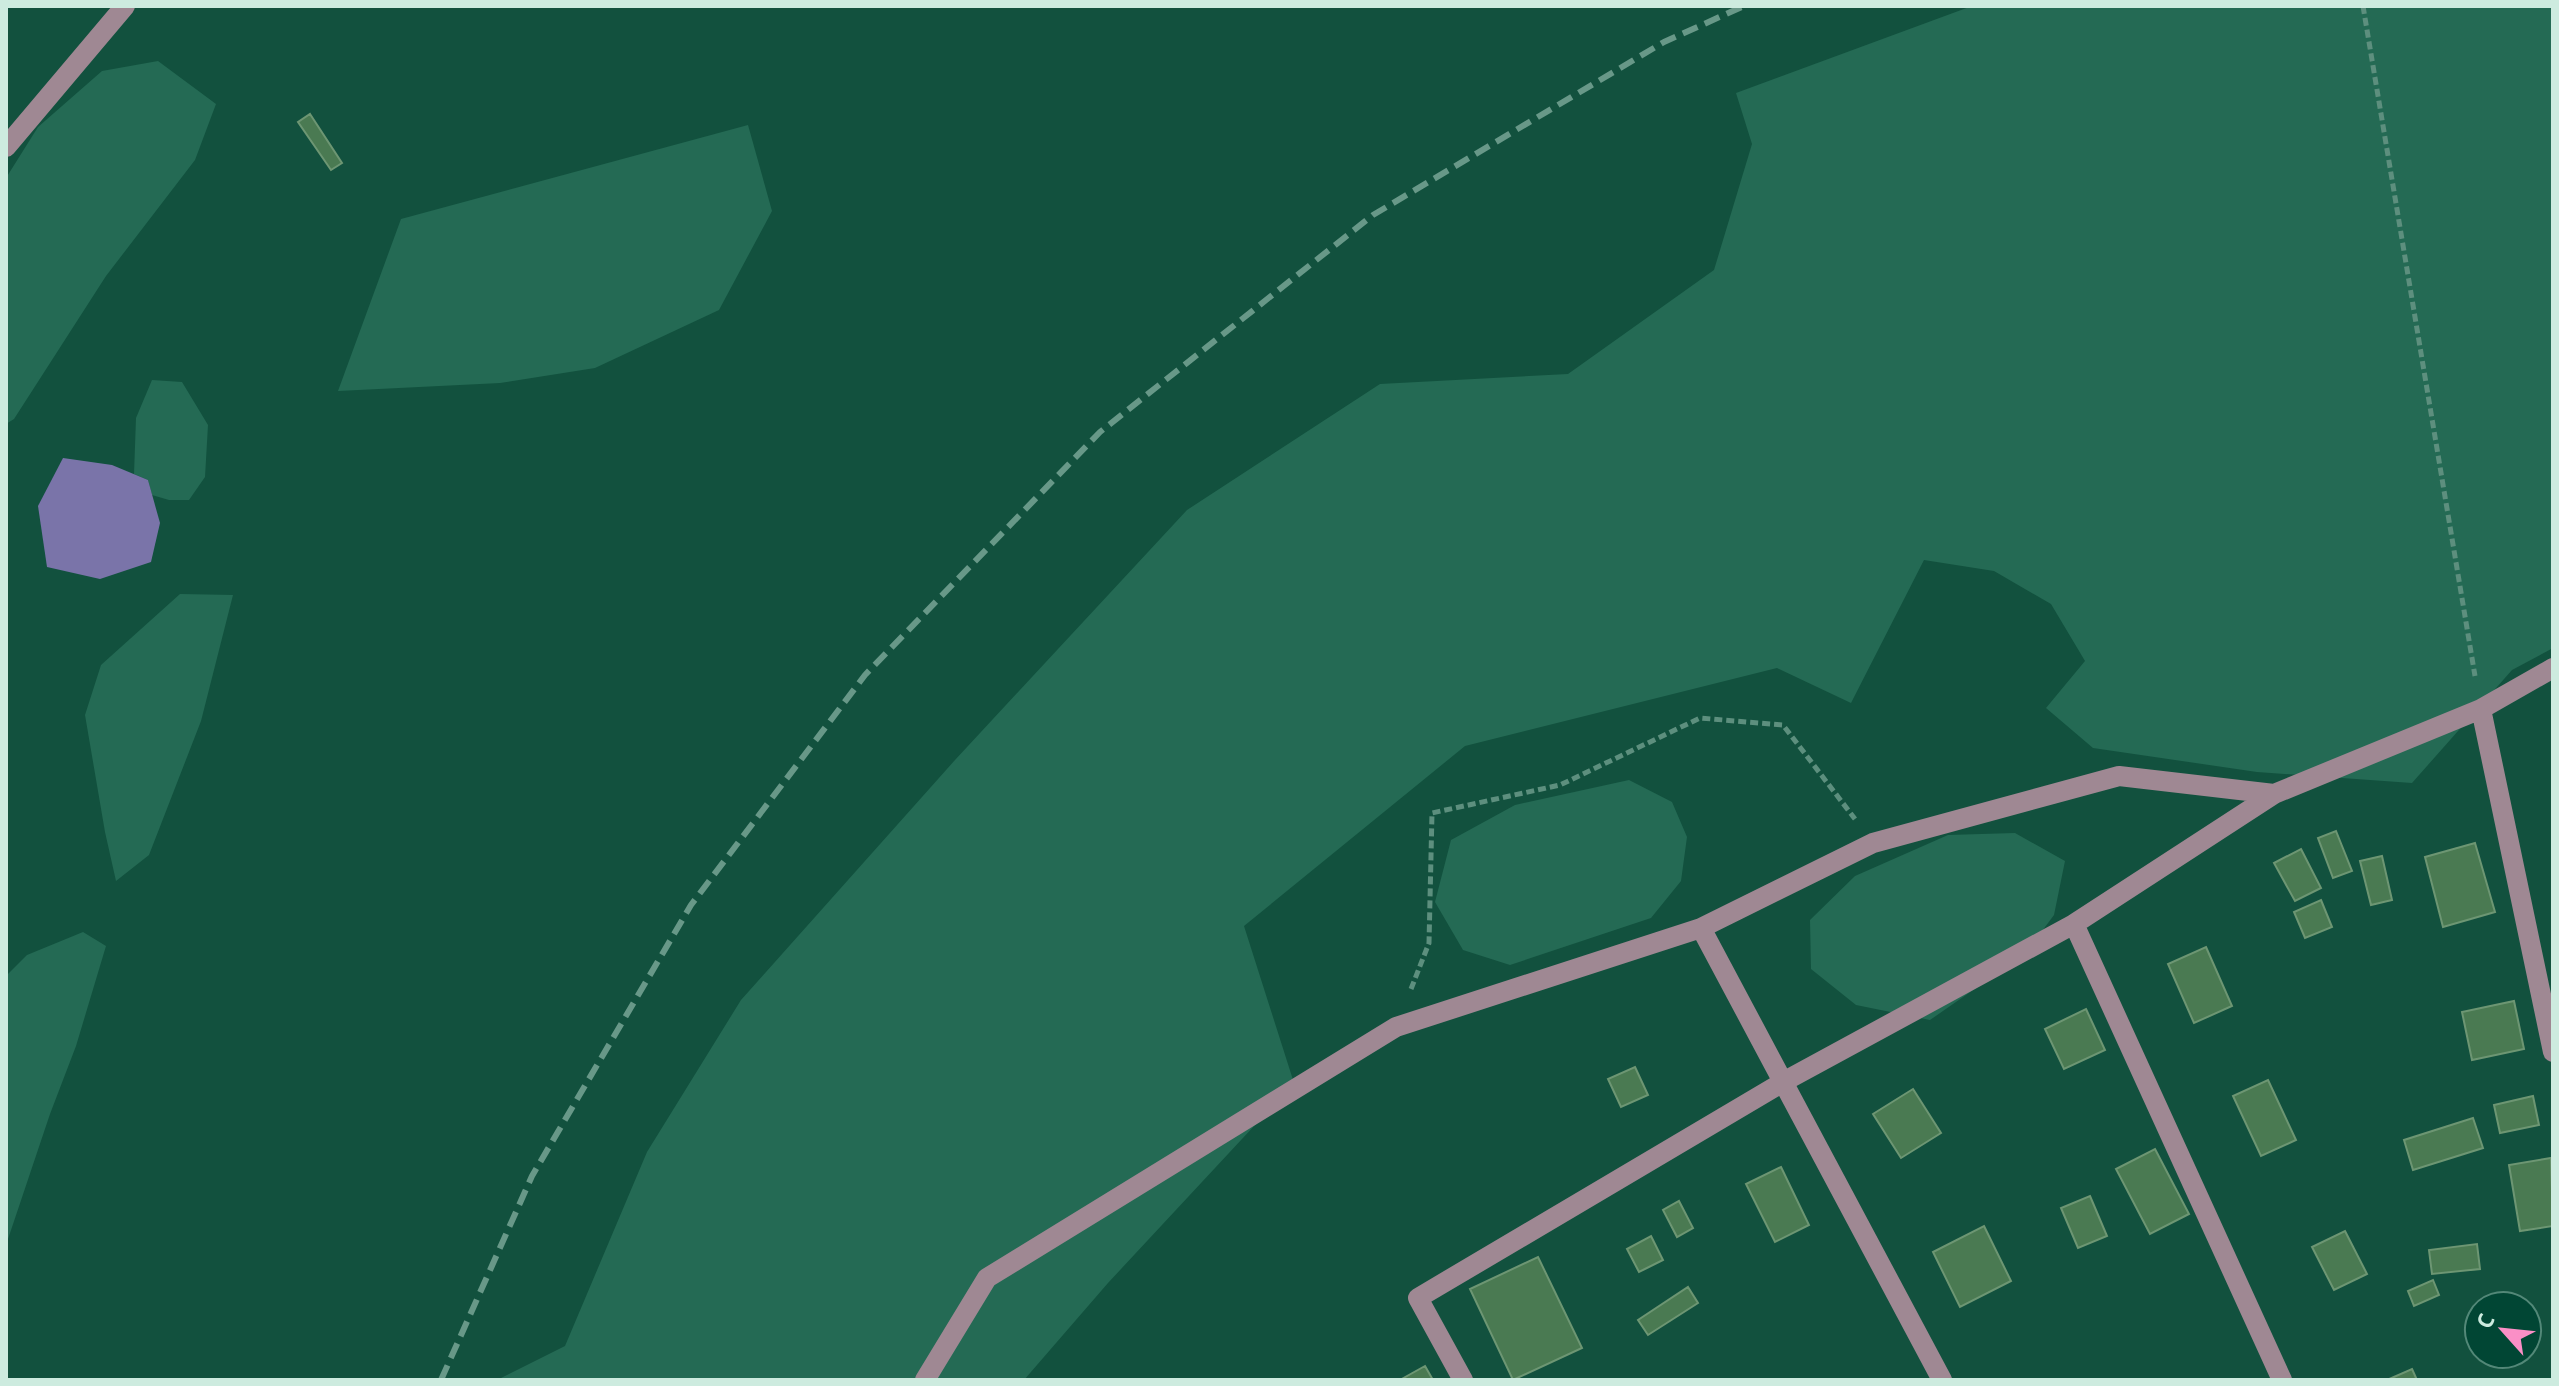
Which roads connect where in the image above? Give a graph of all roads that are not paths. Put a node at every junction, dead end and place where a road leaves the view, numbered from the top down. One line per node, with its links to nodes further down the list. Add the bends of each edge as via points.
1 (125, 6): 2 (street)
2 (6, 147)
3 (2553, 668): 4 (street)
4 (2481, 709): 5 (street); 8 (street)
5 (2274, 794): 6 (street); 7 (street, via 2119,776 1873,843)
6 (2074, 924): 9 (street); 14 (street)
7 (1701, 928): 9 (street); 10 (street, via 1396,1027 987,1278)
8 (2553, 1052)
9 (1783, 1082): 12 (street, via 1418,1298); 13 (street)
10 (929, 1374): 11 (street)
11 (913, 1380)
12 (1463, 1380)
13 (1942, 1380)
14 (2282, 1380)

